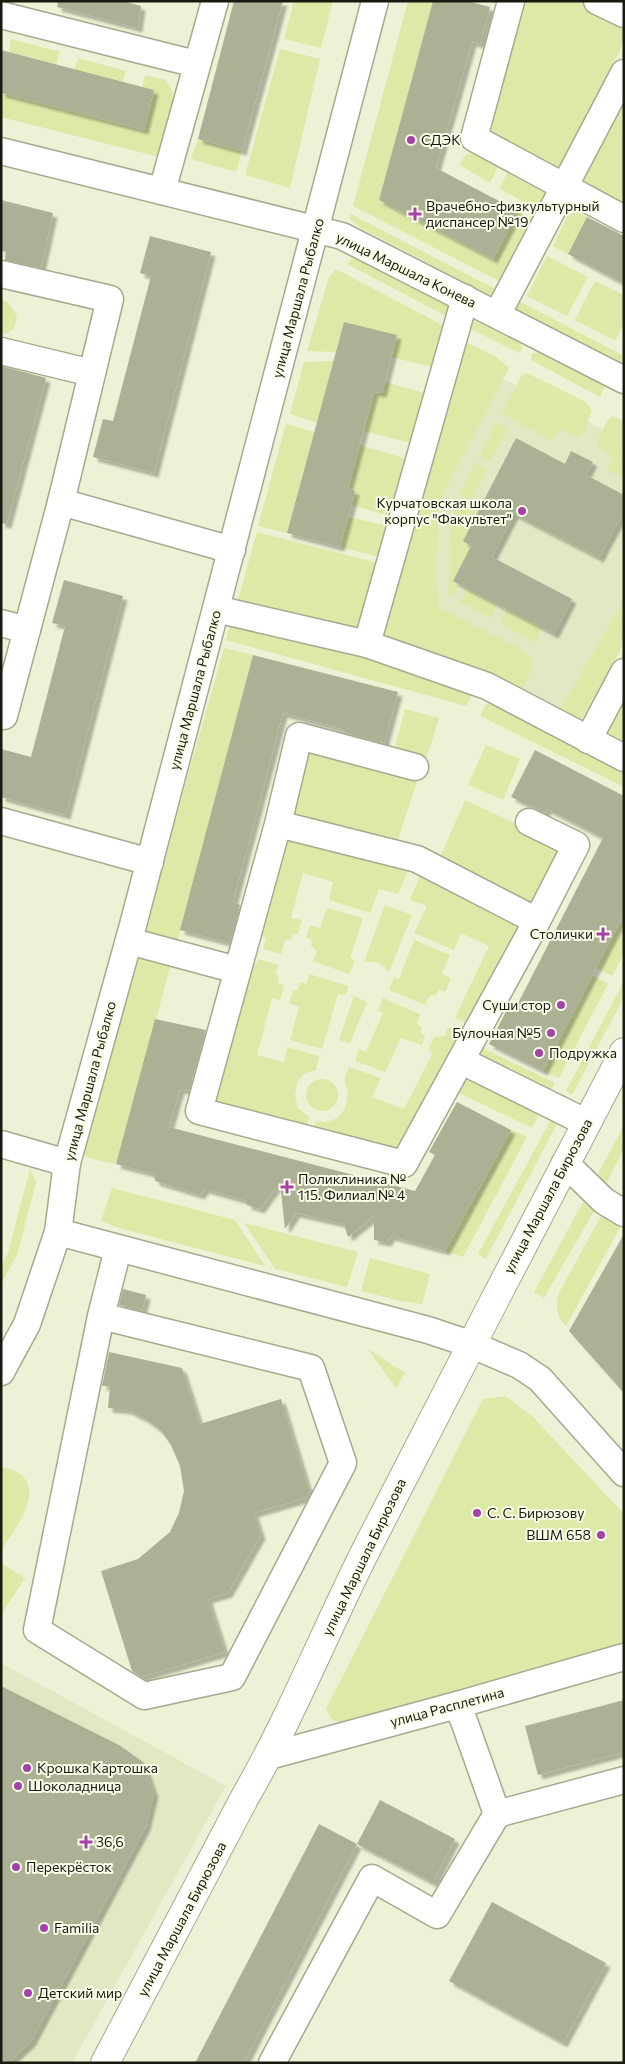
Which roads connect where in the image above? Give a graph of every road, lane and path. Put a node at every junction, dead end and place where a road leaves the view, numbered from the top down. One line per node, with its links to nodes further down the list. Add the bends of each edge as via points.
1 (215, 1): 7 (street)
2 (376, 1): 13 (street, улица Маршала Рыбалко)
3 (511, 1): 10 (street, via 474,138)
4 (597, 1): 5 (street)
5 (624, 14)
6 (1, 15): 7 (street)
7 (196, 64): 11 (street)
8 (620, 88): 10 (street)
9 (1, 151): 11 (street, улица Маршала Конева)
10 (564, 187): 12 (street); 16 (street)
11 (162, 192): 13 (street, улица Маршала Конева)
12 (624, 219)
13 (316, 230): 15 (street, улица Маршала Конева, via 342,236); 21 (street, улица Маршала Рыбалко)
14 (1, 274): 18 (street, via 110,299)
15 (465, 298): 16 (street, улица Маршала Конева); 25 (street)
16 (497, 315): 19 (street, улица Маршала Конева)
17 (1, 351): 18 (street)
18 (92, 373): 20 (street)
19 (624, 380)
20 (61, 502): 21 (street); 24 (street)
21 (232, 550): 22 (street, улица Маршала Рыбалко)
22 (216, 609): 25 (street); 34 (street, улица Маршала Рыбалко)
23 (1, 623): 24 (street)
24 (27, 630): 27 (street, via 4,716)
25 (367, 644): 28 (street, via 487,686)
26 (624, 672): 28 (street)
27 (1, 715)
28 (588, 740): 29 (street)
29 (624, 758)
30 (414, 767): 33 (street, via 299,736)
31 (1, 821): 34 (street)
32 (529, 822): 35 (street, via 576,845)
33 (278, 824): 35 (street, via 417,859); 37 (street)
34 (150, 862): 36 (street, улица Маршала Рыбалко)
35 (537, 921): 39 (street)
36 (129, 941): 37 (street); 42 (street, улица Маршала Рыбалко)
37 (238, 970): 39 (street, via 199,1111 404,1164)
38 (624, 1052): 40 (main road, улица Маршала Бирюзова)
39 (462, 1061): 40 (street)
40 (586, 1123): 43 (main road, улица Маршала Бирюзова)
41 (1, 1144): 42 (street)
42 (67, 1163): 45 (street, улица Маршала Рыбалко)
43 (565, 1163): 44 (street, via 604,1201); 48 (main road, улица Маршала Бирюзова)
44 (624, 1213)
45 (58, 1232): 46 (street); 49 (street, улица Маршала Рыбалко, via 27,1324)
46 (118, 1249): 47 (street); 48 (street, via 428,1330)
47 (101, 1316): 47 (street, via 38,1630 144,1696 232,1677 343,1463 311,1368)
48 (470, 1344): 50 (street, via 519,1365 540,1379); 53 (main road, улица Маршала Бирюзова, via 352,1580)
49 (1, 1372)
50 (624, 1472)
51 (624, 1657): 52 (street, улица Расплетина)
52 (456, 1705): 53 (street, улица Расплетина); 55 (street)
53 (269, 1756): 56 (main road, улица Маршала Бирюзова)
54 (624, 1780): 55 (street)
55 (497, 1814): 57 (street, via 437,1915 372,1878)
56 (105, 2063)
57 (272, 2063)

